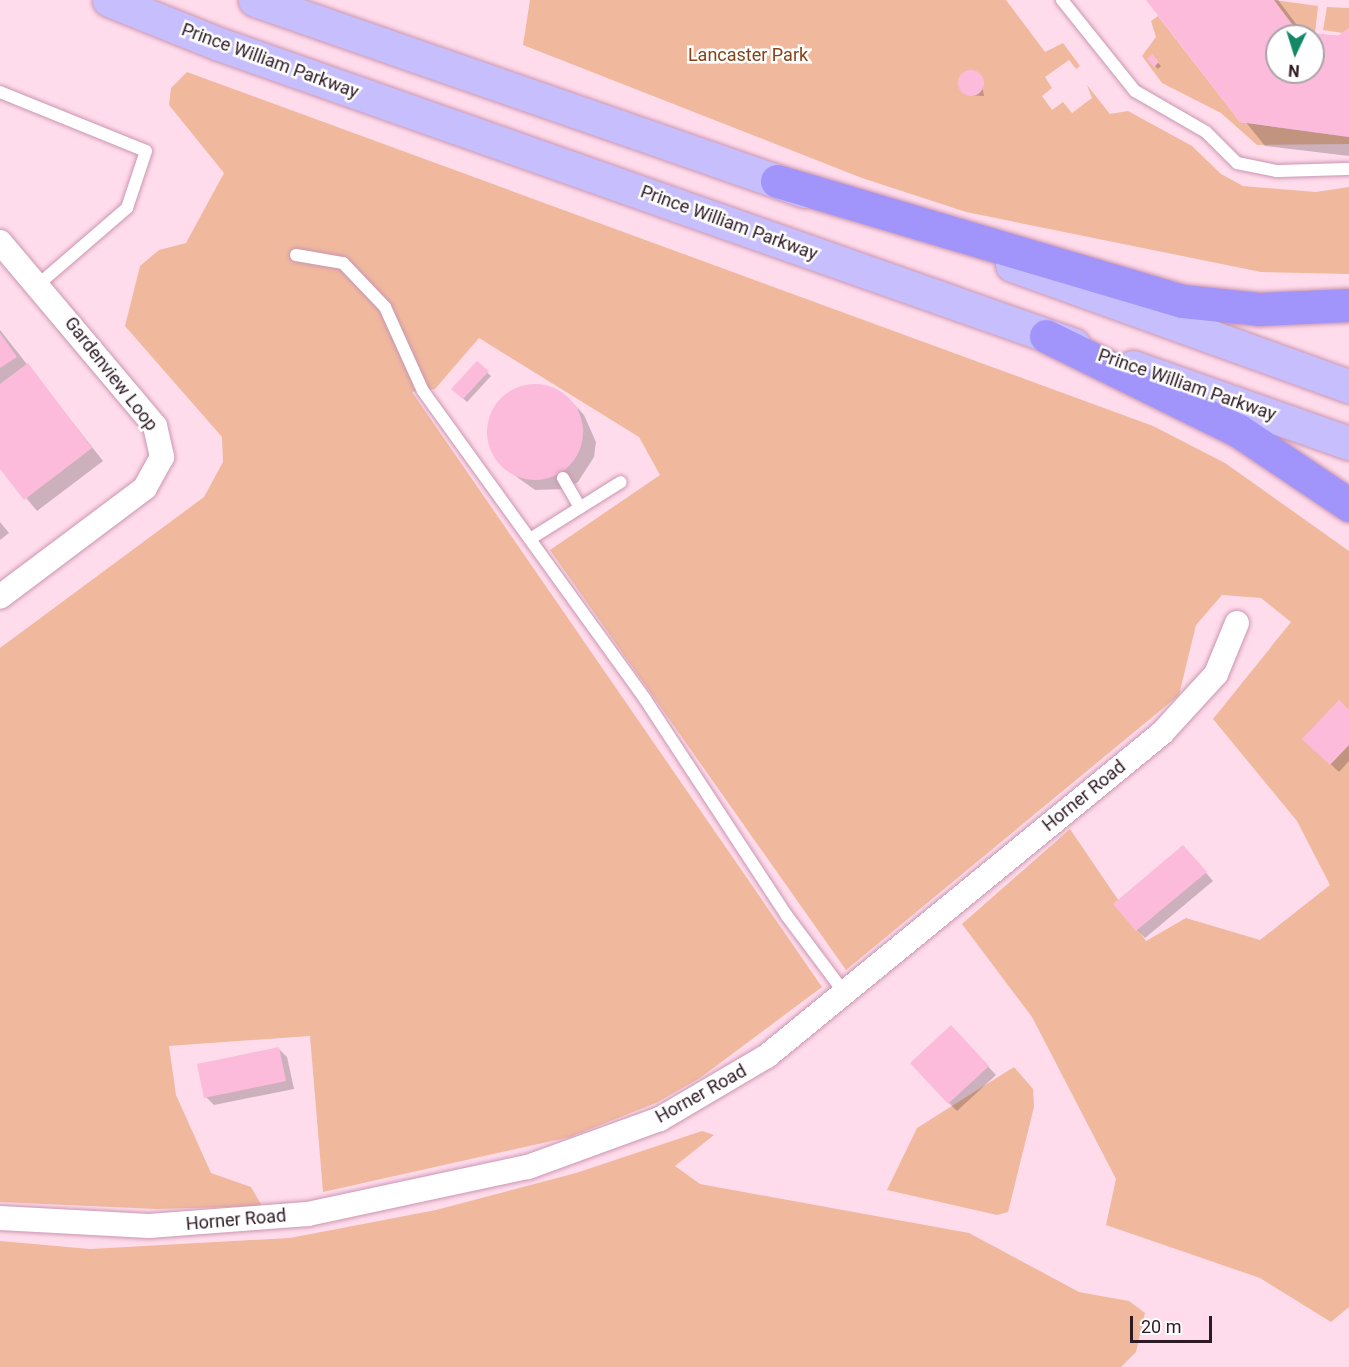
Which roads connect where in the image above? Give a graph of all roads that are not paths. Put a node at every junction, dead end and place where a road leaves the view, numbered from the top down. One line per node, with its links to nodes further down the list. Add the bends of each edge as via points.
1 (110, 0): 11 (main road, Prince William Parkway, via 219,44)
2 (255, 0): 6 (main road)
3 (1062, 0): 5 (lane, via 1144,100 1196,125 1237,164 1277,171)
4 (0, 92): 9 (lane, via 146,151 127,208)
5 (1349, 169)
6 (777, 181): 10 (highway, via 1182,301 1259,309); 12 (main road)
7 (0, 242): 9 (street, Gardenview Loop)
8 (296, 255): 18 (lane, via 343,263 385,307 423,391)
9 (39, 284): 19 (street, Gardenview Loop, via 155,426 162,457 145,488)
10 (1349, 305)
11 (1046, 336): 13 (main road, Prince William Parkway); 16 (highway, via 1239,431)
12 (1349, 386)
13 (1349, 443)
14 (563, 478): 17 (lane)
15 (621, 482): 17 (lane)
16 (1349, 505)
17 (580, 508): 18 (lane)
18 (530, 539): 21 (lane)
19 (0, 597)
20 (1237, 623): 21 (street, Horner Road, via 1216,674 1196,701)
21 (846, 995): 22 (street, Horner Road, via 767,1056 701,1097 588,1148 528,1167 389,1200 222,1223 149,1226)
22 (0, 1218)

